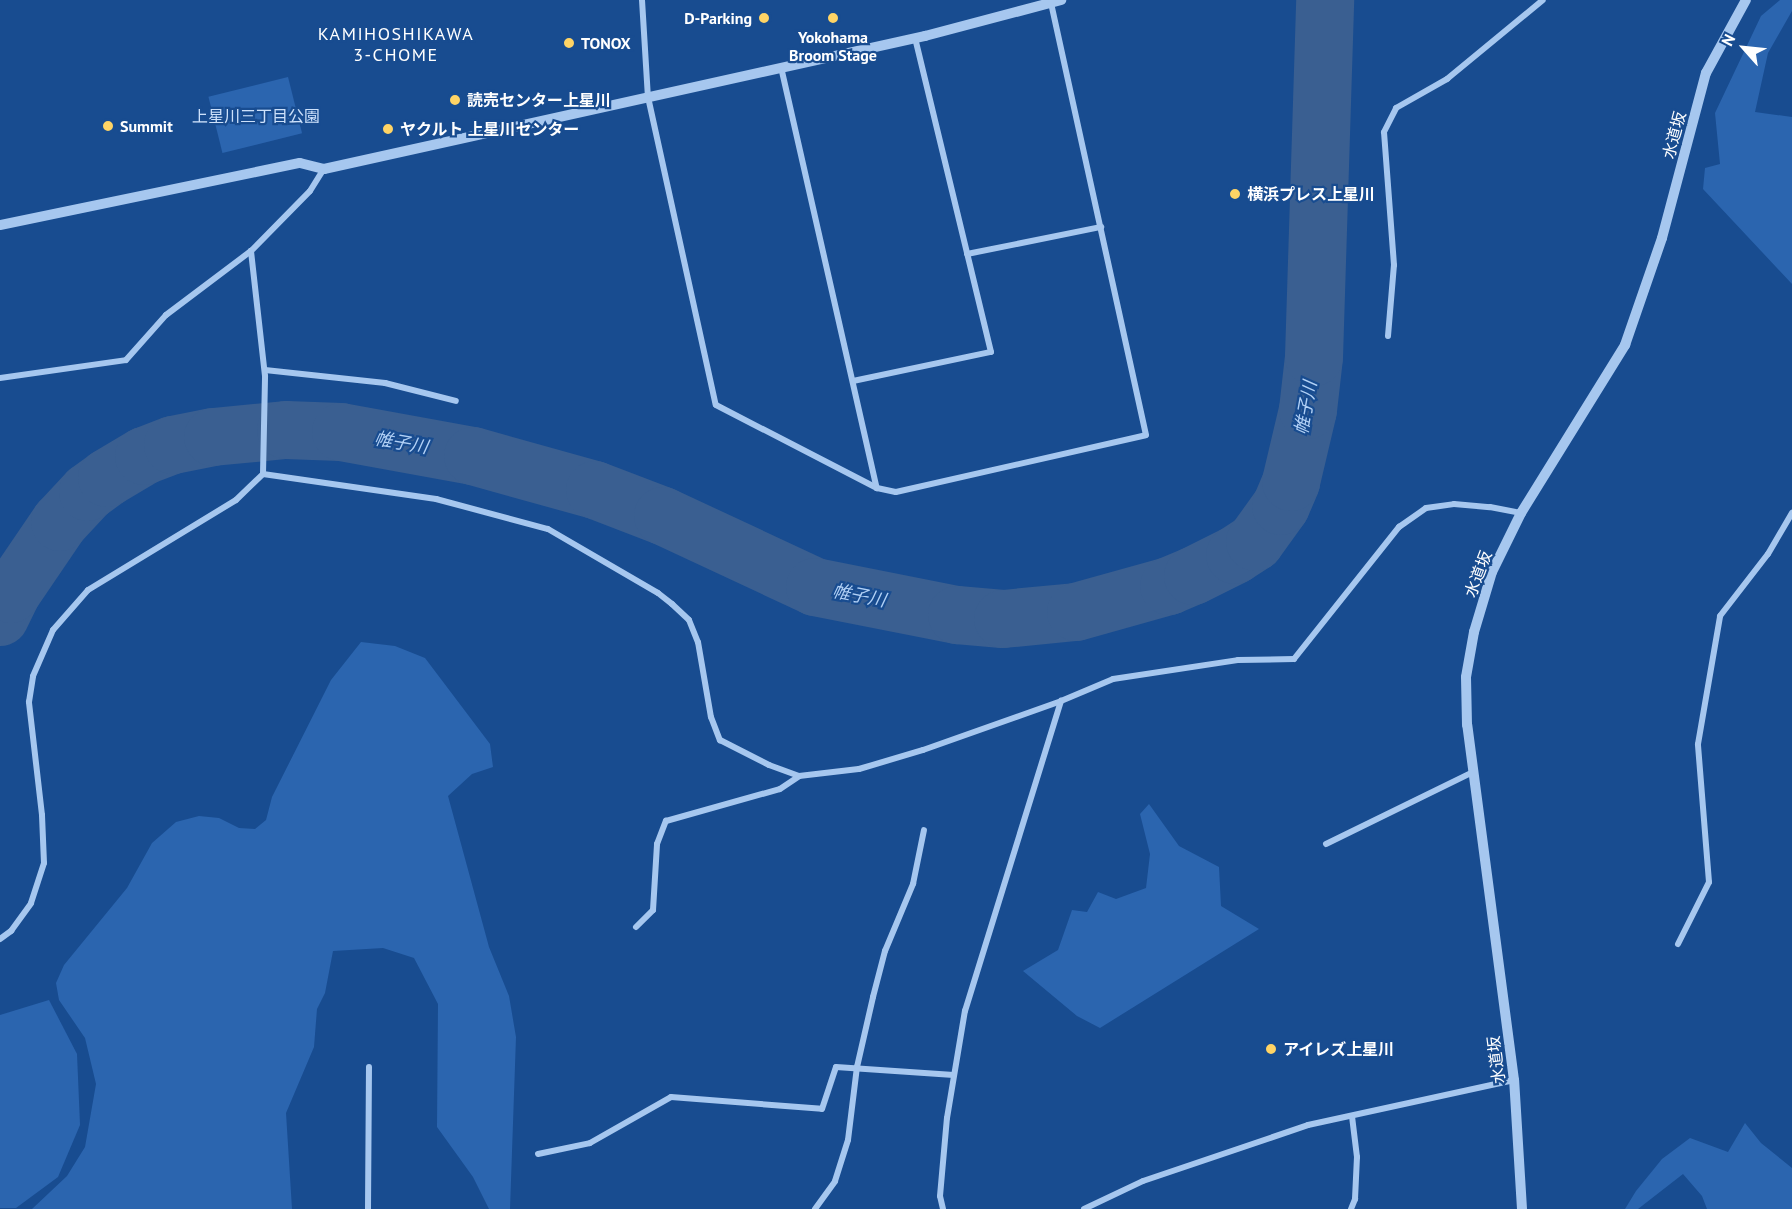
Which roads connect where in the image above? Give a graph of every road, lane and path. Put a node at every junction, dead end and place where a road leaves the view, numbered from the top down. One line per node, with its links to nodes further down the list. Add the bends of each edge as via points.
1 (642, 0): 7 (street)
2 (1544, 0): 13 (street, via 1447,79 1396,108 1384,132 1394,265)
3 (1746, 0): 20 (street, 水道坂, via 1706,73 1662,238 1625,345)
4 (1056, 1): 5 (street); 10 (street)
5 (915, 38): 6 (street); 12 (street)
6 (782, 67): 7 (street); 16 (street)
7 (648, 97): 8 (street); 19 (street, via 716,405)
8 (324, 169): 9 (street, via 300,163); 11 (street, via 310,191)
9 (0, 225)
10 (1101, 226): 12 (street); 19 (street, via 1146,435 896,492)
11 (251, 250): 14 (street); 15 (street, via 166,315 126,360)
12 (967, 254): 16 (street, via 991,352)
13 (1388, 336)
14 (265, 373): 17 (street, via 385,383); 18 (street)
15 (0, 378)
16 (853, 381): 19 (street)
17 (456, 400)
18 (262, 474): 24 (street, via 436,499 548,529 672,604 688,620 698,642 711,717 720,740); 28 (street, via 236,500 88,590 53,630 33,676 29,702 44,863 31,903 11,931)
19 (877, 488)
20 (1521, 513): 22 (street, via 1454,504 1426,508 1399,527 1294,659 1238,660 1124,677); 23 (street, 水道坂, via 1492,572 1474,632 1466,677)
21 (1792, 513): 29 (street, via 1768,554 1720,616 1698,744 1709,882)
22 (1061, 701): 24 (street, via 859,769); 32 (street, via 965,1011)
23 (1473, 772): 26 (street); 33 (street, 水道坂)
24 (799, 776): 27 (street, via 780,789 666,821 657,844 653,910)
25 (924, 830): 31 (street, via 914,884 885,951)
26 (1326, 844)
27 (636, 927)
28 (0, 939)
29 (1677, 944)
30 (369, 1067): 36 (street)
31 (857, 1067): 32 (street); 35 (street, via 836,1067 822,1109 670,1096 590,1143); 37 (street, via 848,1140 835,1181)
32 (954, 1075): 38 (street, via 941,1185)
33 (1514, 1080): 34 (street); 41 (street, 水道坂)
34 (1352, 1116): 39 (street, via 1308,1125 1143,1181); 40 (street, via 1357,1156)
35 (538, 1154)
36 (368, 1209)
37 (815, 1209)
38 (943, 1209)
39 (1084, 1209)
40 (1351, 1209)
41 (1522, 1209)

